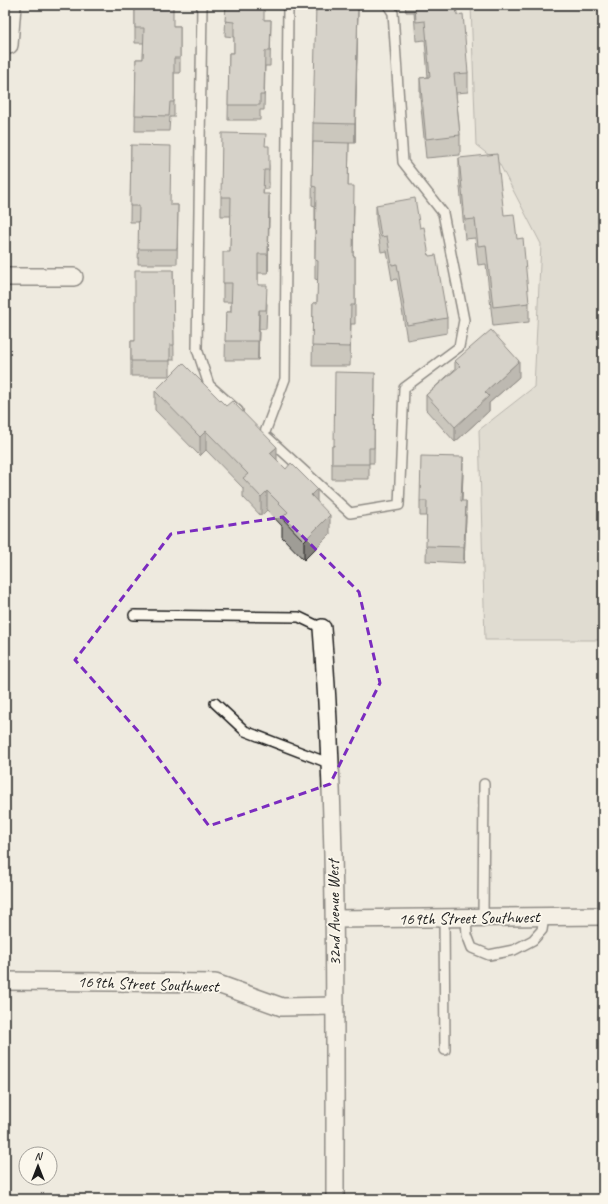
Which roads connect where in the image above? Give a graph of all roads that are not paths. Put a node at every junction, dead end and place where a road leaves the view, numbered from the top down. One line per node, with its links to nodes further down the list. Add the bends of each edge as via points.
1 (12, 5): 5 (street)
2 (202, 5): 8 (lane, via 197,349 209,384)
3 (288, 5): 4 (lane, via 285,379 262,432 350,513 399,505 404,388 459,347 464,320 443,213 403,162 393,13)
4 (388, 5)
5 (9, 45)
6 (74, 277): 7 (street)
7 (5, 278)
8 (248, 420)
9 (134, 615): 10 (lane, via 299,617)
10 (322, 628): 12 (street, 32nd Avenue West)
11 (215, 703): 12 (lane, via 245,731)
12 (331, 764): 19 (street, 32nd Avenue West)
13 (484, 784): 18 (lane)
14 (544, 916): 15 (street, 169th Street Southwest); 17 (lane, via 542,930 533,940 514,950 489,955 472,948 467,935); 18 (street, 169th Street Southwest)
15 (603, 916)
16 (444, 918): 17 (street, 169th Street Southwest); 19 (street, 169th Street Southwest); 22 (lane)
17 (466, 918): 18 (street, 169th Street Southwest)
18 (483, 918)
19 (335, 919): 21 (street, 32nd Avenue West)
20 (5, 981): 21 (street, 169th Street Southwest, via 215,983 282,1007)
21 (335, 1006): 23 (street, 32nd Avenue West)
22 (445, 1050)
23 (335, 1199)

